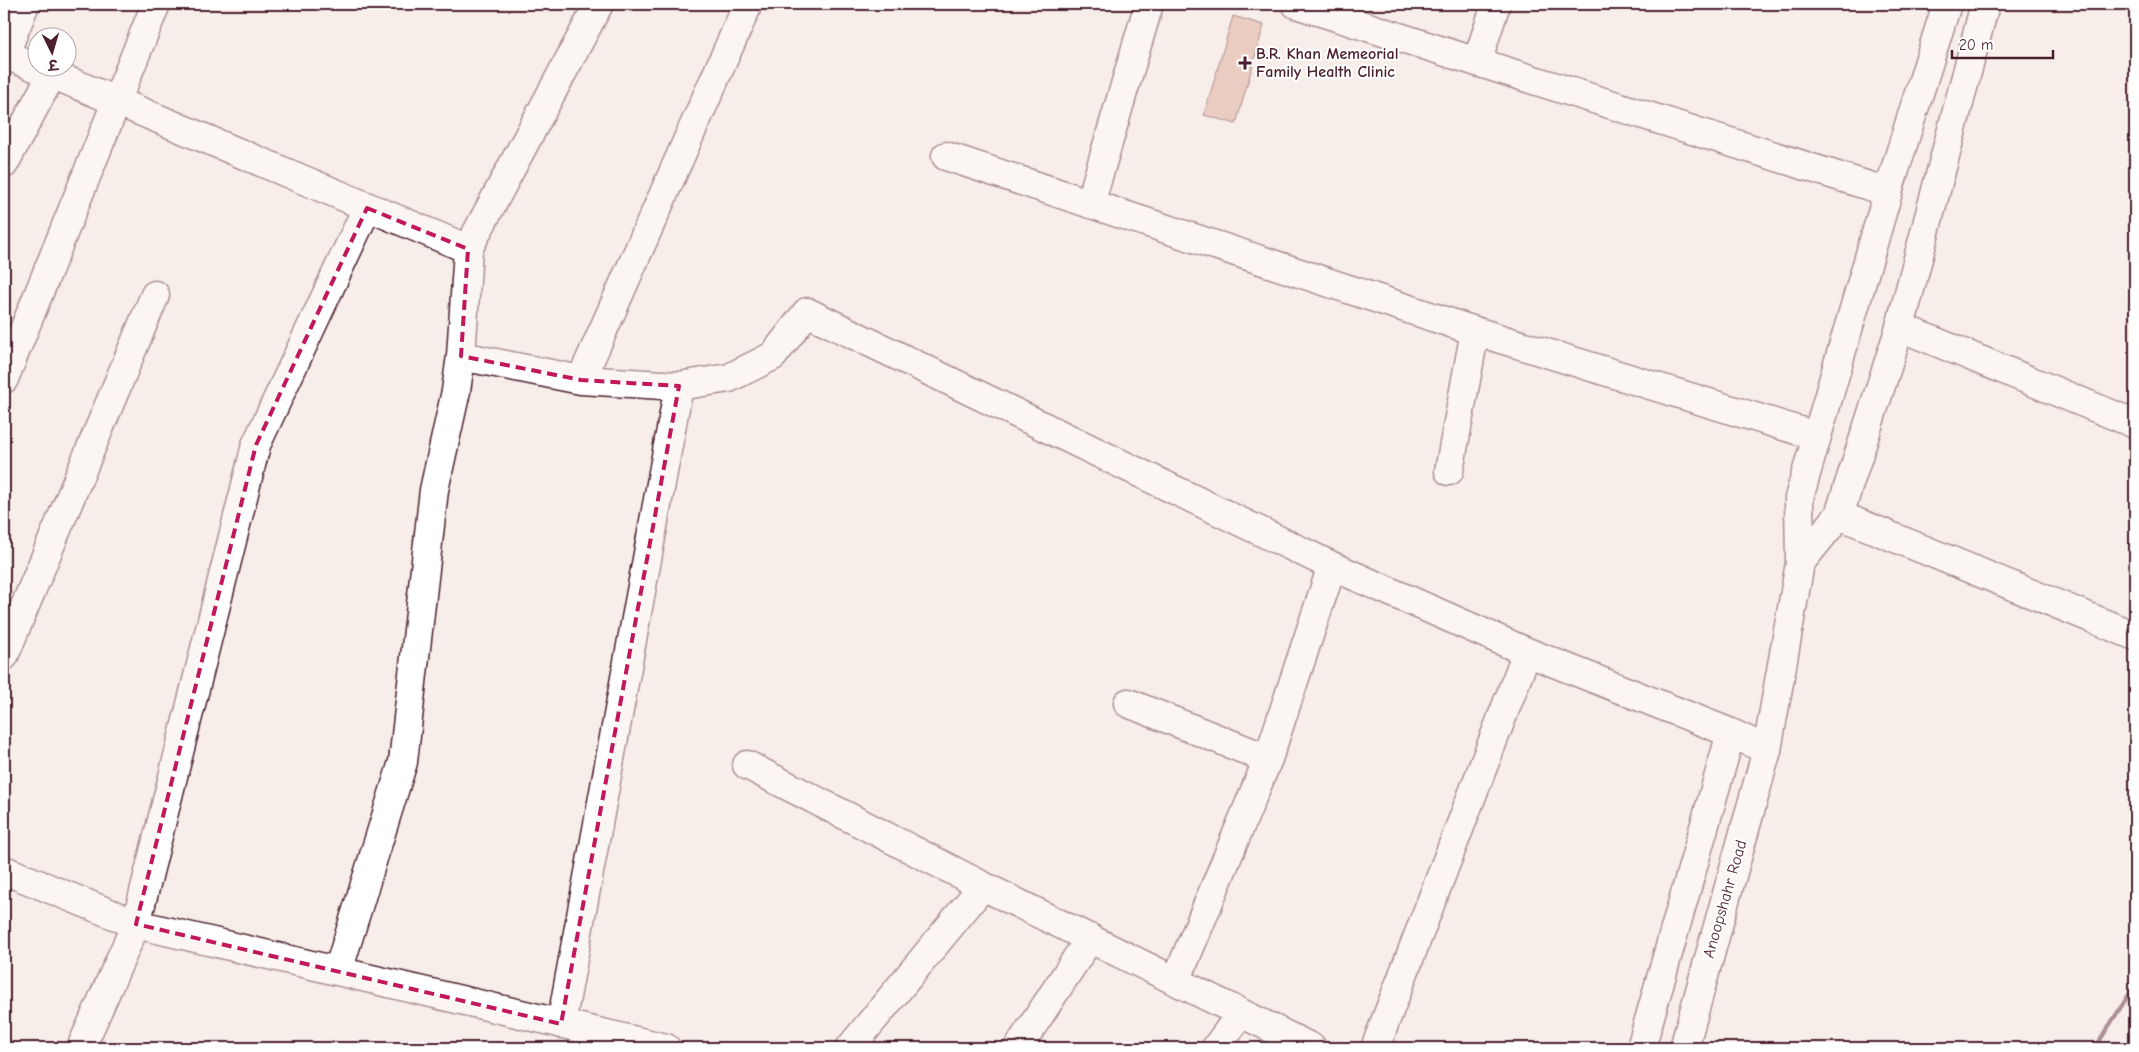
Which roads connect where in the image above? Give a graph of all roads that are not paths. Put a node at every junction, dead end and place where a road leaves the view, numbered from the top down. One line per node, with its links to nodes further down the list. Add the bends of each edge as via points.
1 (25, 4): 10 (street)
2 (156, 4): 15 (street)
3 (599, 4): 21 (street)
4 (748, 4): 27 (street)
5 (1149, 4): 19 (street)
6 (1296, 4): 11 (street)
7 (1496, 4): 11 (street)
8 (1947, 4): 18 (street, Anoopshahr Road)
9 (1985, 4): 23 (street)
10 (4, 54): 12 (street)
11 (1477, 62): 18 (street)
12 (28, 64)
13 (50, 78): 17 (street)
14 (61, 78): 15 (street)
15 (116, 101): 20 (street); 26 (street)
16 (946, 156): 19 (street)
17 (4, 164)
18 (1888, 192): 30 (street, Anoopshahr Road)
19 (1090, 204): 24 (street)
20 (367, 208): 21 (street); 45 (street, via 256,445)
21 (468, 249): 25 (street)
22 (155, 294): 37 (street)
23 (1900, 327): 29 (street); 32 (street)
24 (1476, 331): 30 (street); 31 (street)
25 (461, 356): 27 (street); 47 (street, via 434,490 403,762)
26 (4, 379)
27 (581, 380): 28 (street)
28 (679, 386): 34 (street, via 729,378 773,356 807,312); 50 (street)
29 (2135, 424)
30 (1816, 436): 33 (street, Anoopshahr Road, via 1799,498)
31 (1449, 471)
32 (1839, 515): 33 (street); 35 (street)
33 (1800, 563): 40 (street, Anoopshahr Road)
34 (1332, 566): 36 (street); 41 (street)
35 (2135, 636)
36 (1527, 652): 39 (street); 57 (street)
37 (4, 656)
38 (1128, 703): 41 (street)
39 (1731, 733): 40 (street); 58 (street)
40 (1767, 750): 59 (street, Anoopshahr Road)
41 (1268, 759): 48 (street)
42 (748, 765): 44 (street)
43 (4, 870): 45 (street)
44 (983, 886): 46 (street); 53 (street)
45 (136, 924): 47 (street); 51 (street)
46 (1090, 938): 48 (street); 54 (street)
47 (338, 971): 50 (street)
48 (1176, 981): 49 (street)
49 (1241, 1013): 55 (street); 56 (street)
50 (561, 1024): 52 (street)
51 (81, 1048)
52 (666, 1048)
53 (850, 1048)
54 (1018, 1048)
55 (1216, 1048)
56 (1312, 1048)
57 (1375, 1048)
58 (1641, 1048)
59 (1684, 1048)

